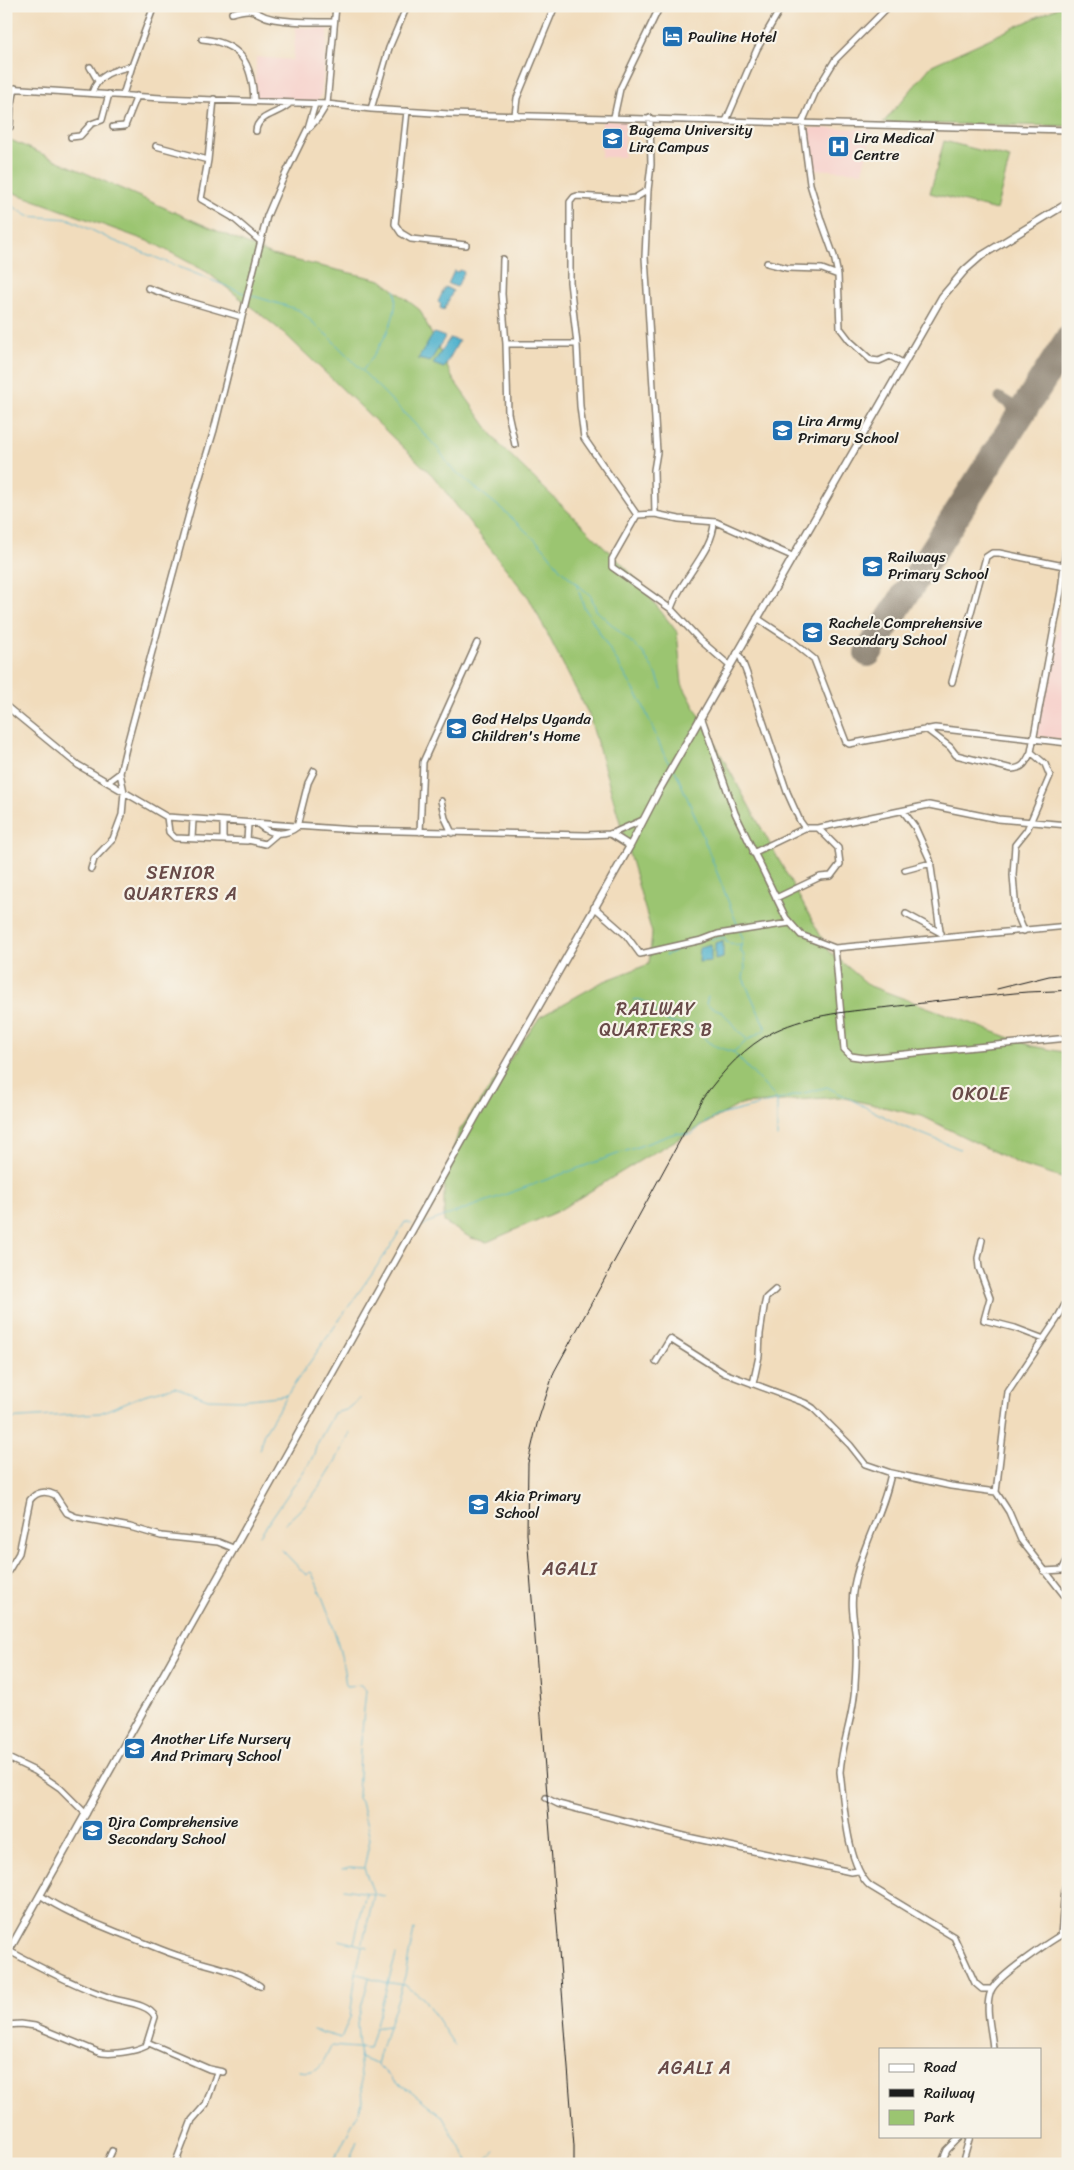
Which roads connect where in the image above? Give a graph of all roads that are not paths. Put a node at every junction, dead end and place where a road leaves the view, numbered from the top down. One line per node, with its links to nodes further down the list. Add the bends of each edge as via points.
1 (154, 6): 11 (street)
2 (336, 6): 9 (street)
3 (406, 6): 26 (street, via 389,48)
4 (555, 6): 29 (street, via 517,98)
5 (660, 6): 30 (street, via 620,89)
6 (782, 6): 32 (street, via 756,49)
7 (889, 6): 33 (street, via 835,60 815,92)
8 (232, 13): 9 (street, via 248,9 274,19)
9 (334, 22): 24 (street)
10 (202, 39): 21 (street, via 229,46 242,56 250,74)
11 (132, 66): 13 (street, via 112,70); 18 (street)
12 (90, 67): 13 (street)
13 (98, 81): 16 (street)
14 (6, 88): 15 (street)
15 (15, 88): 16 (street); 25 (street)
16 (92, 93): 17 (street)
17 (109, 94): 18 (street); 39 (street, via 102,120 91,124 80,136)
18 (123, 95): 19 (street)
19 (137, 96): 20 (street); 35 (street, via 125,126)
20 (214, 99): 21 (street); 41 (street)
21 (254, 100): 22 (street)
22 (290, 102): 23 (street); 38 (street, via 262,119)
23 (315, 104): 24 (street); 36 (street)
24 (327, 104): 26 (street); 36 (street, via 320,117)
25 (11, 109): 28 (street); 34 (street)
26 (371, 109): 27 (street)
27 (407, 111): 29 (street); 45 (street, via 395,224 411,239)
28 (6, 115)
29 (515, 115): 30 (street)
30 (614, 117): 31 (street)
31 (650, 118): 32 (street); 42 (street)
32 (726, 120): 33 (street)
33 (802, 123): 37 (street); 48 (street, via 810,184)
34 (10, 127)
35 (113, 127)
36 (308, 128): 44 (street, via 276,193)
37 (1068, 130)
38 (256, 131)
39 (71, 137)
40 (156, 146): 41 (street)
41 (208, 160): 44 (street, via 201,199 228,214)
42 (648, 190): 52 (street, via 635,198 577,196 570,202 570,282); 55 (street, via 645,257 657,452)
43 (1068, 203): 53 (main road, via 992,248 965,270 942,297)
44 (260, 241): 50 (street)
45 (466, 245)
46 (503, 259): 51 (street)
47 (767, 263): 48 (street, via 787,268 822,269)
48 (838, 275): 53 (street, via 840,328 871,360 879,361 890,356)
49 (148, 288): 50 (street)
50 (242, 317): 74 (street)
51 (506, 344): 52 (street); 54 (street, via 508,413)
52 (577, 344): 56 (street, via 584,438)
53 (903, 363): 59 (main road)
54 (514, 445)
55 (655, 514): 56 (street); 57 (street)
56 (637, 515): 61 (street, via 612,559 612,567)
57 (714, 522): 59 (street); 61 (street, via 712,535)
58 (1068, 530): 60 (street)
59 (792, 556): 62 (main road)
60 (1064, 566): 66 (street, via 992,553 986,557); 70 (street)
61 (671, 609): 65 (street)
62 (757, 618): 64 (main road); 69 (street, via 814,659 849,744)
63 (477, 643): 90 (street, via 423,762)
64 (737, 653): 65 (main road); 88 (street, via 787,792)
65 (730, 666): 68 (main road)
66 (952, 682)
67 (6, 706): 75 (street, via 67,756)
68 (701, 716): 81 (main road); 98 (street, via 722,779)
69 (926, 729): 70 (street, via 944,728); 72 (street, via 950,746 956,755 1012,769 1022,768)
70 (1032, 738): 71 (street); 72 (street)
71 (1068, 744)
72 (1031, 752): 83 (street, via 1045,764 1050,776)
73 (314, 772): 87 (street, via 308,783)
74 (120, 773): 75 (street); 76 (street)
75 (108, 782): 76 (street)
76 (124, 792): 79 (street); 100 (street, via 117,832 94,859)
77 (441, 801): 92 (street)
78 (903, 811): 83 (street, via 936,805); 89 (street); 99 (street, via 915,827)
79 (167, 818): 80 (street); 94 (street, via 170,835)
80 (193, 820): 82 (street); 94 (street)
81 (643, 820): 93 (street); 97 (main road)
82 (223, 822): 84 (street); 95 (street)
83 (1029, 823): 86 (street); 108 (street, via 1015,845 1013,875 1017,917)
84 (248, 824): 85 (street); 96 (street)
85 (259, 825): 87 (street); 91 (street)
86 (1068, 825)
87 (298, 827): 90 (street); 91 (street)
88 (806, 828): 89 (street); 98 (street)
89 (818, 828): 102 (street, via 838,848 840,864 831,876 820,877)
90 (420, 832): 92 (street)
91 (278, 833): 96 (street, via 265,844)
92 (452, 833): 93 (street)
93 (611, 834): 97 (main road)
94 (192, 838): 95 (street)
95 (223, 840): 96 (street)
96 (248, 840)
97 (630, 846): 103 (main road)
98 (754, 853): 102 (street)
99 (931, 863): 101 (street); 107 (street)
100 (91, 869)
101 (904, 870)
102 (776, 898): 105 (street)
103 (594, 907): 105 (street, via 626,935 640,954 718,934); 120 (main road)
104 (906, 914): 107 (street)
105 (790, 923): 110 (street, via 801,935)
106 (1068, 926): 108 (street)
107 (940, 931): 109 (street)
108 (1024, 931): 109 (street)
109 (945, 939): 110 (street)
110 (835, 948): 111 (street, via 844,1048 851,1056 865,1058)
111 (1068, 1038)
112 (982, 1240): 115 (street, via 979,1268 990,1298 984,1320)
113 (774, 1290): 117 (street, via 766,1298 760,1356)
114 (1068, 1299): 115 (street)
115 (1044, 1339): 119 (street, via 1008,1392)
116 (656, 1362): 117 (street, via 670,1339 710,1366)
117 (753, 1384): 118 (street, via 809,1405 865,1464)
118 (891, 1473): 119 (street); 128 (street, via 852,1597 856,1642 854,1698 840,1772 851,1848)
119 (996, 1492): 122 (street, via 1021,1540)
120 (233, 1548): 123 (street, via 218,1542 161,1536 76,1517 67,1513 55,1495 41,1492 34,1495 28,1504 19,1553); 127 (main road)
121 (1068, 1559): 122 (street, via 1062,1570)
122 (1044, 1571): 124 (street)
123 (6, 1575)
124 (1068, 1600)
125 (6, 1757): 127 (street, via 60,1788)
126 (546, 1798): 128 (street, via 558,1804 688,1837)
127 (86, 1814): 130 (main road)
128 (858, 1871): 135 (street, via 863,1879 889,1899 954,1937 975,1983 982,1989)
129 (1068, 1878): 132 (street)
130 (40, 1895): 133 (main road); 134 (street, via 95,1924 184,1958 249,1978)
131 (1068, 1931): 132 (street)
132 (1061, 1935): 135 (street, via 1009,1971)
133 (8, 1953): 137 (street, via 70,1982 152,2012 155,2018)
134 (260, 1986)
135 (991, 1989): 138 (street, via 989,2014)
136 (6, 2025): 137 (street, via 36,2026 102,2054 140,2049)
137 (148, 2043): 144 (street, via 220,2072 209,2100 192,2120)
138 (993, 2048)
139 (959, 2138): 142 (street, via 947,2150)
140 (969, 2138): 146 (street)
141 (112, 2152): 143 (street)
142 (941, 2163): 145 (street)
143 (106, 2164)
144 (175, 2164)
145 (952, 2164)
146 (962, 2164)

